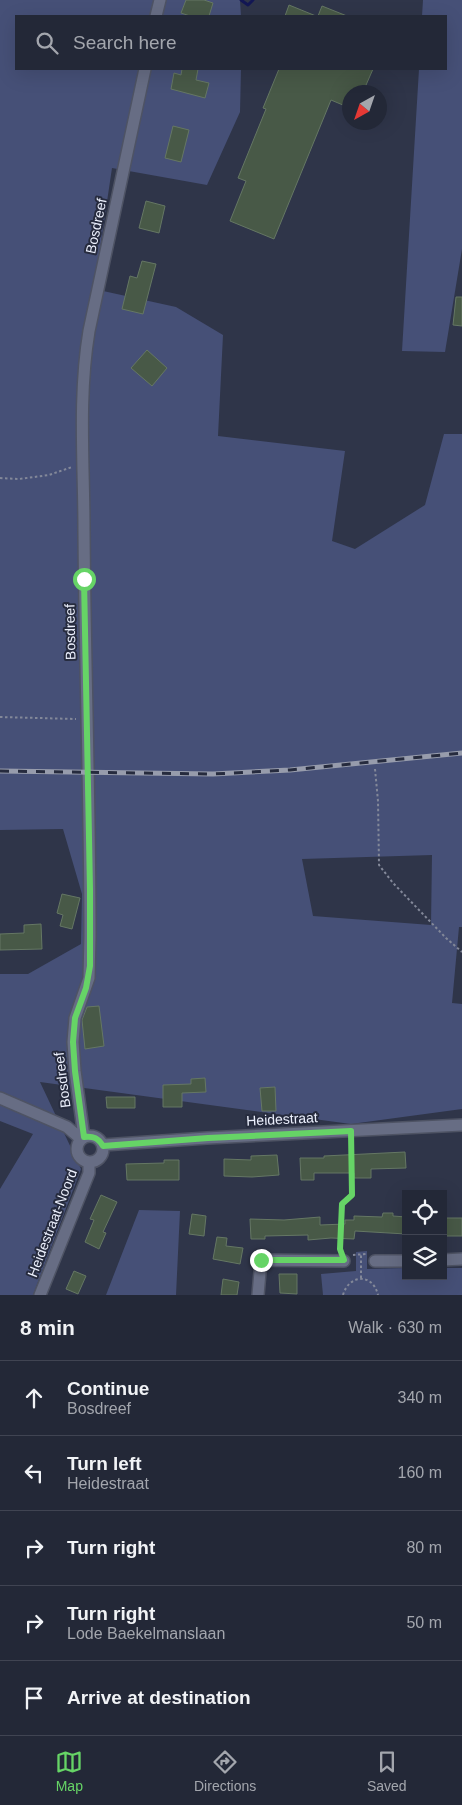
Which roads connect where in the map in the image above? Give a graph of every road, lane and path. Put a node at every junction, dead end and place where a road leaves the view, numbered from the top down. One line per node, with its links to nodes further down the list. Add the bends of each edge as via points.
1 (160, 0): 2 (street)
2 (156, 15)
3 (145, 70): 4 (street, Bosdreef, via 87,344)
4 (83, 462): 5 (path, via 49,475); 7 (street, Bosdreef)
5 (0, 478)
6 (0, 717): 7 (path)
7 (86, 719): 10 (street, Bosdreef)
8 (375, 769): 11 (path, via 379,865 399,890)
9 (0, 771): 10 (path)
10 (88, 772): 15 (street, Bosdreef, via 90,966 75,1018 73,1042)
11 (462, 952)
12 (3, 1103): 15 (street, via 67,1127)
13 (462, 1125): 14 (street, Heidestraat)
14 (351, 1131): 16 (street, Heidestraat); 20 (path, via 352,1195 342,1204 340,1249)
15 (83, 1138): 16 (street, Heidestraat, via 92,1136); 17 (street, via 77,1146 78,1153)
16 (103, 1146): 17 (street, via 100,1157)
17 (89, 1162): 25 (street, Heidestraat-Noord, via 90,1173)
18 (361, 1254): 20 (path); 23 (path); 24 (path)
19 (462, 1259): 21 (street)
20 (344, 1260): 26 (street, via 261,1260)
21 (447, 1260)
22 (402, 1261): 23 (street)
23 (376, 1262)
24 (361, 1278): 27 (path, via 352,1280); 28 (path, via 370,1281)
25 (40, 1295)
26 (258, 1295)
27 (343, 1295)
28 (378, 1295)

